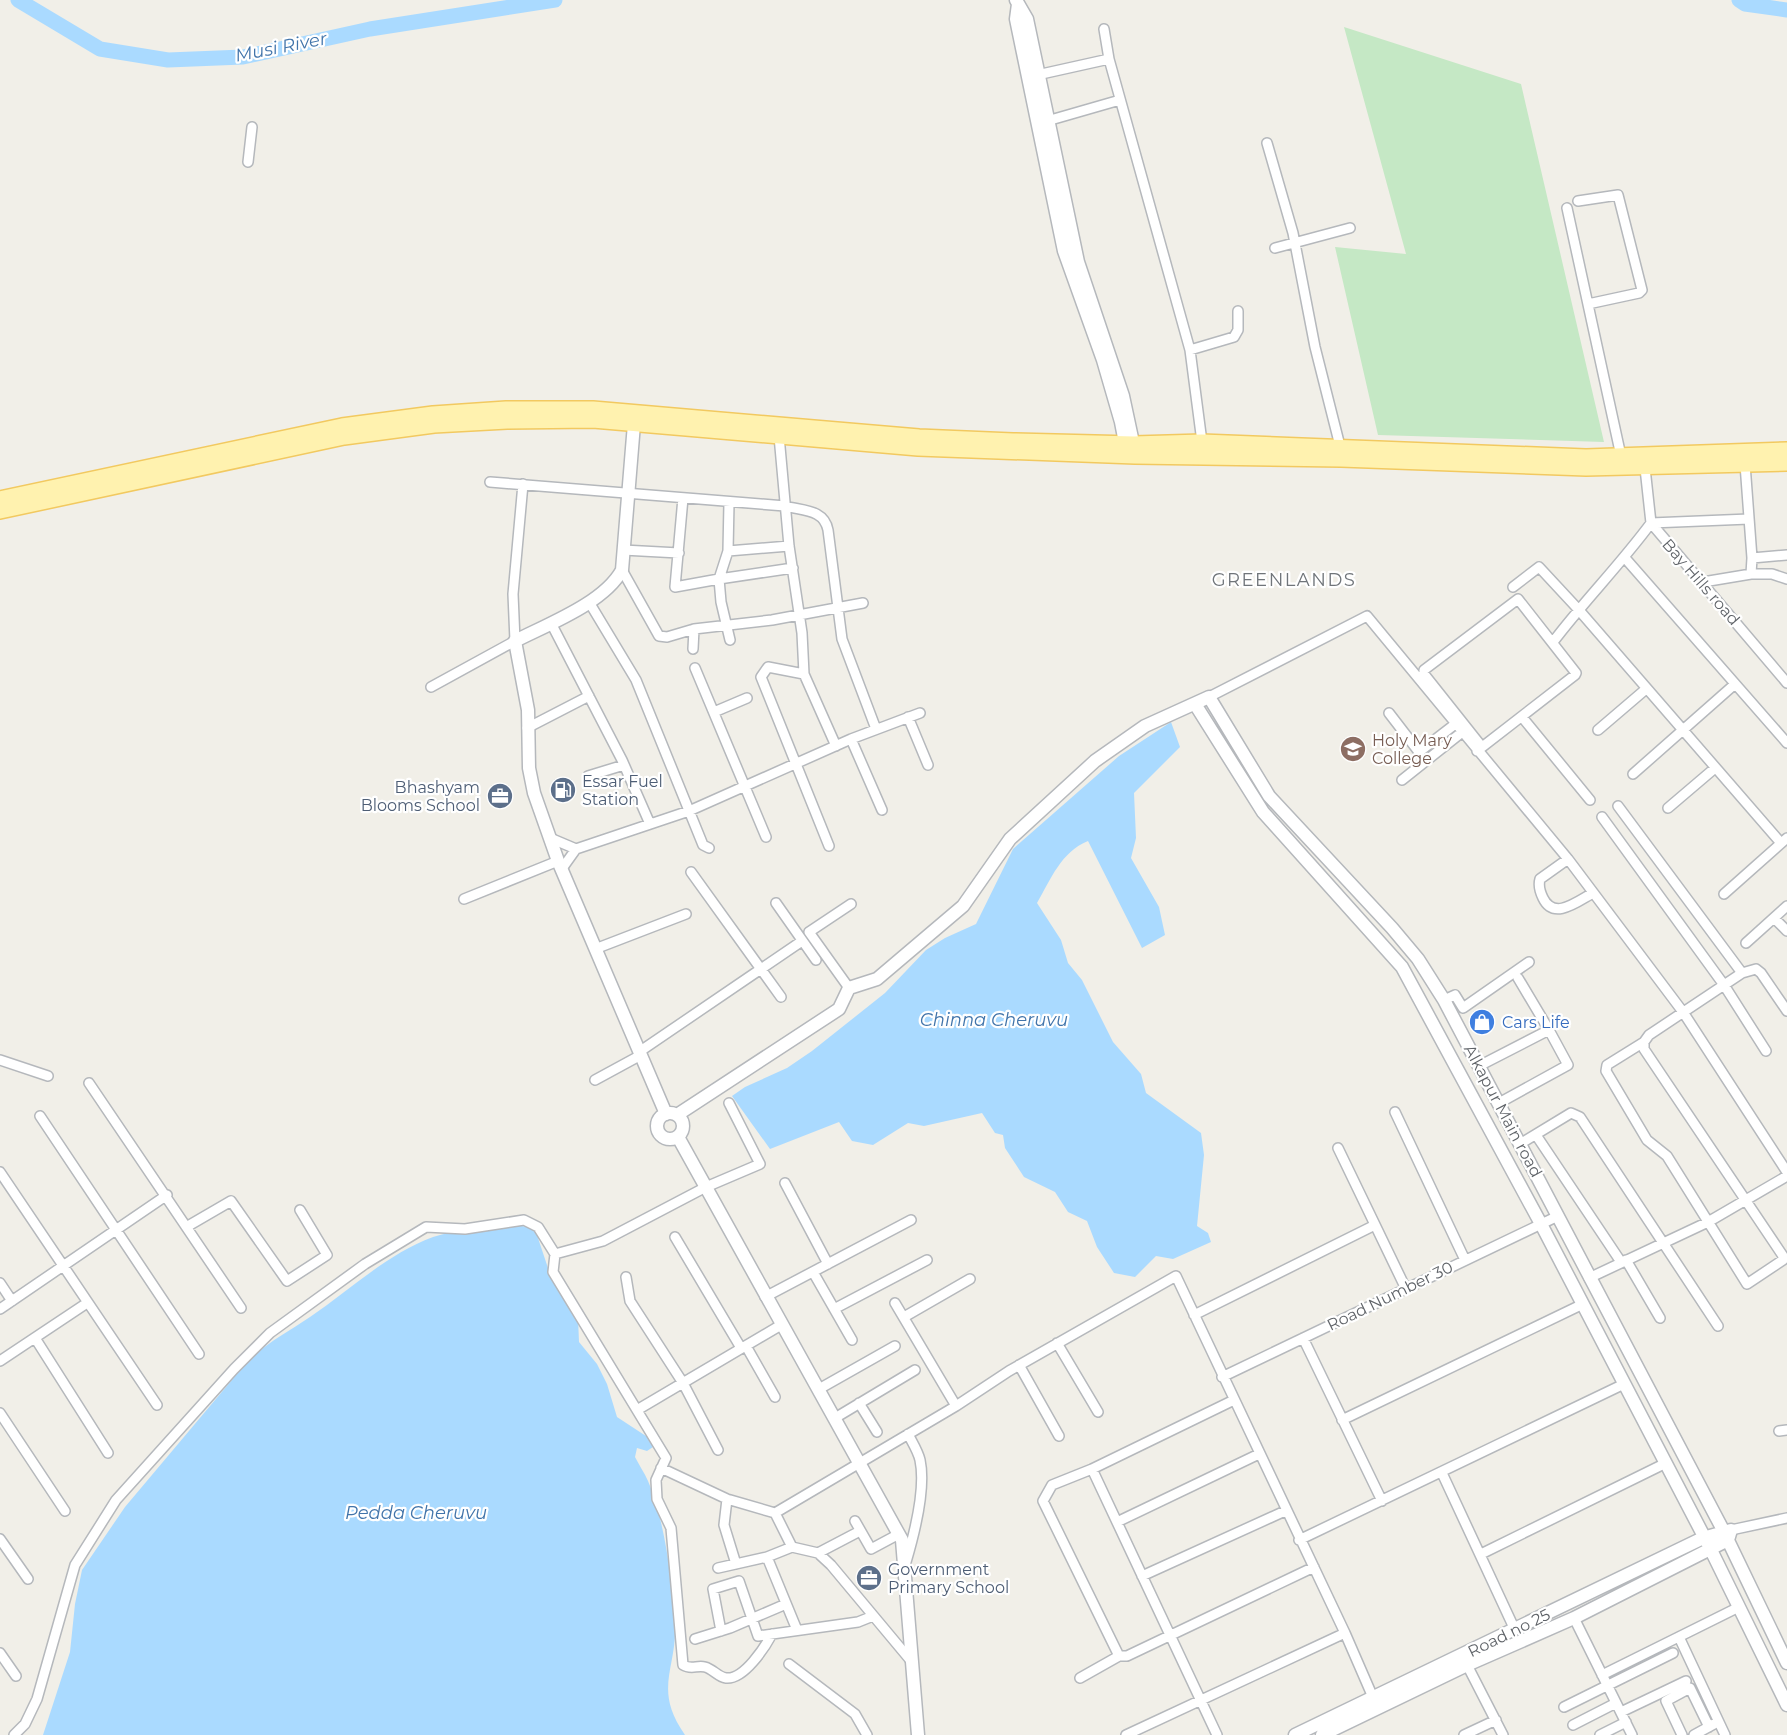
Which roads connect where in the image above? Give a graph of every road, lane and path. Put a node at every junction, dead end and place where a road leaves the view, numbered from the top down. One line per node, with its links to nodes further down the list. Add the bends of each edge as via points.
1 (1017, 2): 4 (street, via 1027,19); 10 (street, via 1016,19)
2 (1104, 29): 3 (street)
3 (1109, 59): 4 (street); 5 (street)
4 (1037, 75): 6 (street)
5 (1120, 100): 6 (street); 18 (street)
6 (1047, 121): 10 (street)
7 (252, 127): 9 (street)
8 (1266, 143): 14 (street)
9 (248, 162)
10 (1053, 171): 23 (street, via 1074,265 1116,389)
11 (1578, 201): 16 (street, via 1618,195 1642,290)
12 (1567, 208): 16 (street)
13 (1350, 228): 14 (street)
14 (1294, 243): 15 (street); 22 (street)
15 (1275, 248)
16 (1588, 304): 25 (street)
17 (1238, 311): 18 (street, via 1234,337)
18 (1190, 350): 21 (street)
19 (634, 424): 20 (main road); 31 (street); 36 (main road, via 593,420 507,421 344,437)
20 (779, 436): 23 (main road, via 918,448); 35 (street)
21 (1202, 442): 22 (main road); 23 (main road)
22 (1340, 446): 25 (main road)
23 (1131, 450): 28 (main road); 33 (main road, via 919,437 593,409 506,409 342,426)
24 (1787, 450): 25 (main road)
25 (1621, 456)
26 (1787, 463): 27 (main road)
27 (1746, 464): 28 (main road); 37 (street)
28 (1646, 468): 38 (street, Bay Hills road)
29 (490, 482): 30 (street)
30 (524, 484): 31 (street); 62 (street, via 513,594)
31 (627, 493): 32 (street); 40 (street)
32 (683, 498): 34 (street); 42 (street)
33 (0, 500)
34 (729, 503): 35 (street); 41 (street)
35 (784, 506): 39 (street); 55 (street, via 821,514 826,519)
36 (0, 511)
37 (1749, 519): 38 (street); 45 (street)
38 (1651, 523): 44 (street); 51 (street, Bay Hills road)
39 (789, 546): 41 (street); 46 (street)
40 (623, 550): 42 (street); 47 (street)
41 (728, 551): 49 (street)
42 (679, 553): 49 (street, via 675,587)
43 (1787, 555): 45 (street)
44 (1625, 558): 56 (street); 68 (street)
45 (1752, 558): 48 (street)
46 (793, 568): 49 (street); 57 (street)
47 (622, 570): 53 (street, via 615,583); 60 (street, via 659,636)
48 (1751, 574): 50 (street); 51 (street)
49 (719, 579): 59 (street)
50 (1787, 579)
51 (1703, 582): 67 (street, Bay Hills road)
52 (1513, 587): 56 (street, via 1539,567)
53 (590, 602): 58 (street); 101 (street, via 636,680)
54 (863, 603): 55 (street)
55 (838, 608): 57 (street); 81 (street, via 842,639)
56 (1578, 609): 63 (street); 70 (street)
57 (800, 615): 59 (street); 66 (street)
58 (551, 623): 62 (street); 71 (street)
59 (726, 625): 60 (street); 61 (street)
60 (694, 628): 64 (street)
61 (730, 640)
62 (515, 641): 69 (street); 80 (street, via 528,710)
63 (1553, 642): 79 (street, via 1576,673); 88 (street, via 1520,601 1514,599 1424,670)
64 (693, 649)
65 (695, 668): 75 (street)
66 (804, 674): 87 (street); 89 (street, via 768,667 761,677)
67 (1787, 683)
68 (1735, 684): 84 (street); 86 (street)
69 (431, 687)
70 (1646, 689): 83 (street); 84 (street)
71 (589, 696): 80 (street); 90 (street)
72 (1209, 697): 74 (street); 82 (street, via 1367,616); 125 (street, Alkapur Main road, via 1269,796)
73 (747, 698): 75 (street)
74 (1195, 705): 127 (street, Alkapur Main road, via 1263,812); 133 (street, via 1145,726 1095,761 1010,839 963,906 877,979)
75 (714, 712): 96 (street)
76 (1389, 712): 82 (street, via 1419,752)
77 (920, 713): 78 (street)
78 (908, 717): 81 (street); 91 (street)
79 (1522, 717): 88 (street); 97 (street)
80 (527, 728): 105 (street, via 534,793)
81 (876, 729): 85 (street)
82 (1458, 729): 88 (street); 95 (street)
83 (1598, 730)
84 (1683, 731): 92 (street); 93 (street)
85 (851, 739): 87 (street); 100 (street)
86 (1787, 743)
87 (836, 746): 89 (street)
88 (1479, 749): 110 (street)
89 (796, 764): 96 (street); 107 (street)
90 (624, 765): 94 (street); 103 (street)
91 (928, 765)
92 (1715, 768): 99 (street); 106 (street)
93 (1633, 774)
94 (588, 776)
95 (1402, 780)
96 (744, 787): 101 (street); 104 (street)
97 (1590, 800)
98 (1618, 807): 130 (street)
99 (1668, 808)
100 (882, 810)
101 (688, 811): 103 (street); 108 (street, via 703,845)
102 (1602, 817): 132 (street)
103 (650, 824): 109 (street)
104 (766, 837)
105 (550, 838): 109 (street); 111 (street)
106 (1784, 840): 114 (street)
107 (829, 846)
108 (709, 848)
109 (576, 849): 111 (street)
110 (1568, 860): 113 (street); 113 (street, via 1540,879 1546,905 1561,909)
111 (559, 866): 115 (street); 124 (street)
112 (691, 872): 129 (street)
113 (1593, 893): 137 (street)
114 (1724, 894)
115 (464, 899)
116 (776, 903): 122 (street)
117 (851, 904): 133 (street, via 809,932)
118 (1787, 906): 120 (street)
119 (686, 914): 124 (street)
120 (1774, 918): 121 (street); 123 (street)
121 (1787, 931)
122 (802, 941): 126 (street); 129 (street)
123 (1746, 943)
124 (595, 949): 141 (street)
125 (1410, 950): 127 (street); 135 (street, Alkapur Main road)
126 (816, 960)
127 (1397, 962): 166 (street, Alkapur Main road)
128 (1529, 962): 135 (street, via 1463,1008 1455,995)
129 (761, 969): 134 (street); 141 (street)
130 (1742, 973): 132 (street); 136 (street, via 1756,969 1761,973)
131 (1518, 978): 138 (street)
132 (1724, 985): 137 (street); 140 (street)
133 (849, 988): 150 (street, via 839,1009)
134 (781, 997)
135 (1444, 1000): 143 (street, Alkapur Main road)
136 (1787, 1011)
137 (1683, 1012): 139 (street); 157 (street)
138 (1549, 1030): 143 (street); 148 (street, via 1568,1065)
139 (1644, 1042): 161 (street, via 1644,1049); 165 (street, via 1605,1068 1647,1140 1667,1156)
140 (1766, 1051)
141 (640, 1053): 145 (street); 150 (street)
142 (0, 1060): 144 (street)
143 (1479, 1066): 148 (street, Alkapur Main road)
144 (48, 1076)
145 (595, 1080)
146 (89, 1083): 160 (street)
147 (729, 1103): 159 (street, via 760,1164)
148 (1499, 1103): 154 (street, Alkapur Main road)
149 (1395, 1112): 174 (street)
150 (671, 1114): 153 (street, via 683,1125); 153 (street, via 657,1123 658,1132 667,1139)
151 (40, 1116): 169 (street)
152 (1536, 1135): 154 (street); 171 (street, via 1571,1113 1577,1114); 175 (street)
153 (678, 1137): 159 (street)
154 (1520, 1144): 163 (street, Alkapur Main road)
155 (1338, 1148): 167 (street)
156 (0, 1172): 177 (street)
157 (1787, 1174): 161 (street)
158 (785, 1183): 176 (street)
159 (706, 1186): 172 (street, via 603,1241); 184 (street)
160 (167, 1196): 168 (street); 169 (street)
161 (1747, 1200): 165 (street); 165 (street, via 1783,1260 1747,1284)
162 (300, 1210): 168 (street, via 327,1255 287,1281 231,1201)
163 (1558, 1216): 166 (street, Road Number 30); 180 (street, Alkapur Main road)
164 (911, 1220): 176 (street)
165 (1708, 1222): 171 (street)
166 (1541, 1224): 174 (street, Road Number 30); 188 (street, Alkapur Main road)
167 (1375, 1225): 183 (street); 192 (street)
168 (188, 1226): 189 (street)
169 (117, 1230): 177 (street); 203 (street)
170 (675, 1237): 202 (street)
171 (1662, 1243): 175 (street); 196 (street)
172 (555, 1254): 216 (street, via 553,1272); 292 (street, via 538,1227 524,1220 465,1229 426,1227 365,1264 270,1333 116,1500 75,1566 37,1699 25,1724)
173 (927, 1260): 190 (street)
174 (1465, 1260): 183 (street, Road Number 30)
175 (1623, 1261): 180 (street); 194 (street)
176 (828, 1264): 178 (street)
177 (63, 1267): 185 (street); 186 (street)
178 (813, 1272): 184 (street); 190 (street)
179 (626, 1276): 208 (street, via 630,1301)
180 (1589, 1278): 241 (street, Alkapur Main road)
181 (970, 1279): 193 (street)
182 (0, 1283): 185 (street)
183 (1406, 1289): 198 (street, Road Number 30)
184 (765, 1297): 195 (street)
185 (12, 1301): 191 (street)
186 (87, 1303): 197 (street); 214 (street)
187 (895, 1303): 193 (street)
188 (1583, 1304): 209 (street, Alkapur Main road); 220 (street)
189 (241, 1308)
190 (834, 1309): 199 (street)
191 (0, 1310)
192 (1194, 1315): 200 (street, via 1176,1276); 207 (street)
193 (904, 1317): 215 (street)
194 (1660, 1318)
195 (781, 1325): 202 (street); 210 (street)
196 (1718, 1326)
197 (35, 1338): 204 (street); 225 (street)
198 (1303, 1338): 207 (street, Road Number 30); 220 (street)
199 (852, 1340)
200 (1057, 1343): 205 (street); 217 (street)
201 (895, 1346): 210 (street)
202 (744, 1347): 208 (street); 211 (street)
203 (199, 1354)
204 (0, 1361)
205 (1019, 1365): 215 (street); 223 (street)
206 (915, 1370): 213 (street)
207 (1222, 1377): 212 (street)
208 (683, 1383): 216 (street); 224 (street)
209 (1624, 1384): 228 (street, Alkapur Main road); 231 (street)
210 (819, 1389): 219 (street)
211 (775, 1397)
212 (1234, 1400): 226 (street); 230 (street)
213 (860, 1403): 219 (street); 221 (street)
214 (157, 1406)
215 (956, 1406): 222 (street)
216 (638, 1410): 229 (street, via 666,1458)
217 (1098, 1412)
218 (0, 1413): 234 (street)
219 (835, 1418): 227 (street)
220 (1342, 1420): 233 (street)
221 (877, 1432)
222 (908, 1434): 227 (street); 251 (street, via 920,1458 922,1477)
223 (1059, 1436)
224 (718, 1450)
225 (108, 1453)
226 (1259, 1454): 235 (street); 239 (street)
227 (861, 1463): 236 (street); 242 (street)
228 (1666, 1463): 245 (street, Alkapur Main road); 248 (street)
229 (661, 1468): 232 (street); 265 (street, via 656,1480 657,1499 671,1528 683,1665 706,1667 726,1678 734,1677 763,1652)
230 (1092, 1469): 239 (street); 271 (street, via 1052,1485 1043,1501)
231 (1442, 1473): 233 (street); 248 (street)
232 (727, 1499): 236 (street); 250 (street, via 724,1525)
233 (1382, 1501): 244 (street)
234 (65, 1511)
235 (1285, 1511): 244 (street); 254 (street)
236 (775, 1513): 246 (street)
237 (1787, 1518): 241 (street)
238 (855, 1521): 240 (street)
239 (1117, 1522): 254 (street)
240 (860, 1531): 242 (street, via 871,1549); 247 (street)
241 (1727, 1533): 245 (street, Road no 25); 274 (street, Alkapur Main road)
242 (899, 1534): 251 (street)
243 (0, 1539): 255 (street)
244 (1299, 1540): 252 (street)
245 (1706, 1543): 257 (street, Alkapur Main road); 260 (street, Road no 25); 262 (street, Road no 25)
246 (792, 1547): 247 (street); 249 (street)
247 (818, 1553): 258 (street)
248 (1481, 1554): 262 (street)
249 (767, 1557): 250 (street); 256 (street)
250 (736, 1564): 253 (street)
251 (905, 1566): 273 (street)
252 (1314, 1567): 264 (street); 266 (street)
253 (718, 1568)
254 (1142, 1576): 266 (street)
255 (28, 1579)
256 (786, 1604): 259 (street); 261 (street)
257 (1739, 1607): 267 (street); 283 (street, Alkapur Main road)
258 (873, 1616): 261 (street, via 858,1622); 273 (street)
259 (752, 1618): 263 (street); 263 (street, via 739,1581 713,1589); 265 (street, via 758,1636)
260 (1574, 1618): 272 (street, Road no 25); 276 (street)
261 (797, 1630): 265 (street)
262 (1515, 1630): 272 (street, Road no 25)
263 (721, 1631): 268 (street)
264 (1345, 1633): 281 (street); 282 (street)
265 (772, 1634)
266 (1170, 1635): 271 (street, via 1127,1656); 281 (street)
267 (1679, 1637): 276 (street); 288 (street)
268 (695, 1639)
269 (0, 1653): 277 (street)
270 (1673, 1653): 280 (street)
271 (1119, 1656): 278 (street)
272 (1465, 1661): 282 (street, Road no 25); 286 (street)
273 (912, 1662): 294 (street)
274 (1787, 1663)
275 (789, 1664): 293 (street, via 855,1713)
276 (1602, 1675): 280 (street)
277 (16, 1676)
278 (1080, 1678)
279 (1686, 1681): 285 (street)
280 (1608, 1686): 284 (street); 285 (street)
281 (1201, 1701): 295 (street); 296 (street)
282 (1375, 1703): 291 (street, Road no 25); 298 (street, Road no 25)
283 (1787, 1705)
284 (1564, 1707)
285 (1619, 1707): 287 (street); 289 (street)
286 (1496, 1720): 299 (street); 300 (street)
287 (1626, 1722): 301 (street); 302 (street)
288 (1719, 1722): 290 (street); 305 (street)
289 (1573, 1725)
290 (1709, 1727): 303 (street, via 1690,1688 1666,1701); 304 (street)
291 (1311, 1732): 297 (street, Road no 25)
292 (14, 1735)
293 (867, 1735)
294 (918, 1735)
295 (1126, 1735)
296 (1217, 1735)
297 (1295, 1735)
298 (1322, 1735)
299 (1464, 1735)
300 (1503, 1735)
301 (1600, 1735)
302 (1632, 1735)
303 (1682, 1735)
304 (1694, 1735)
305 (1725, 1735)

